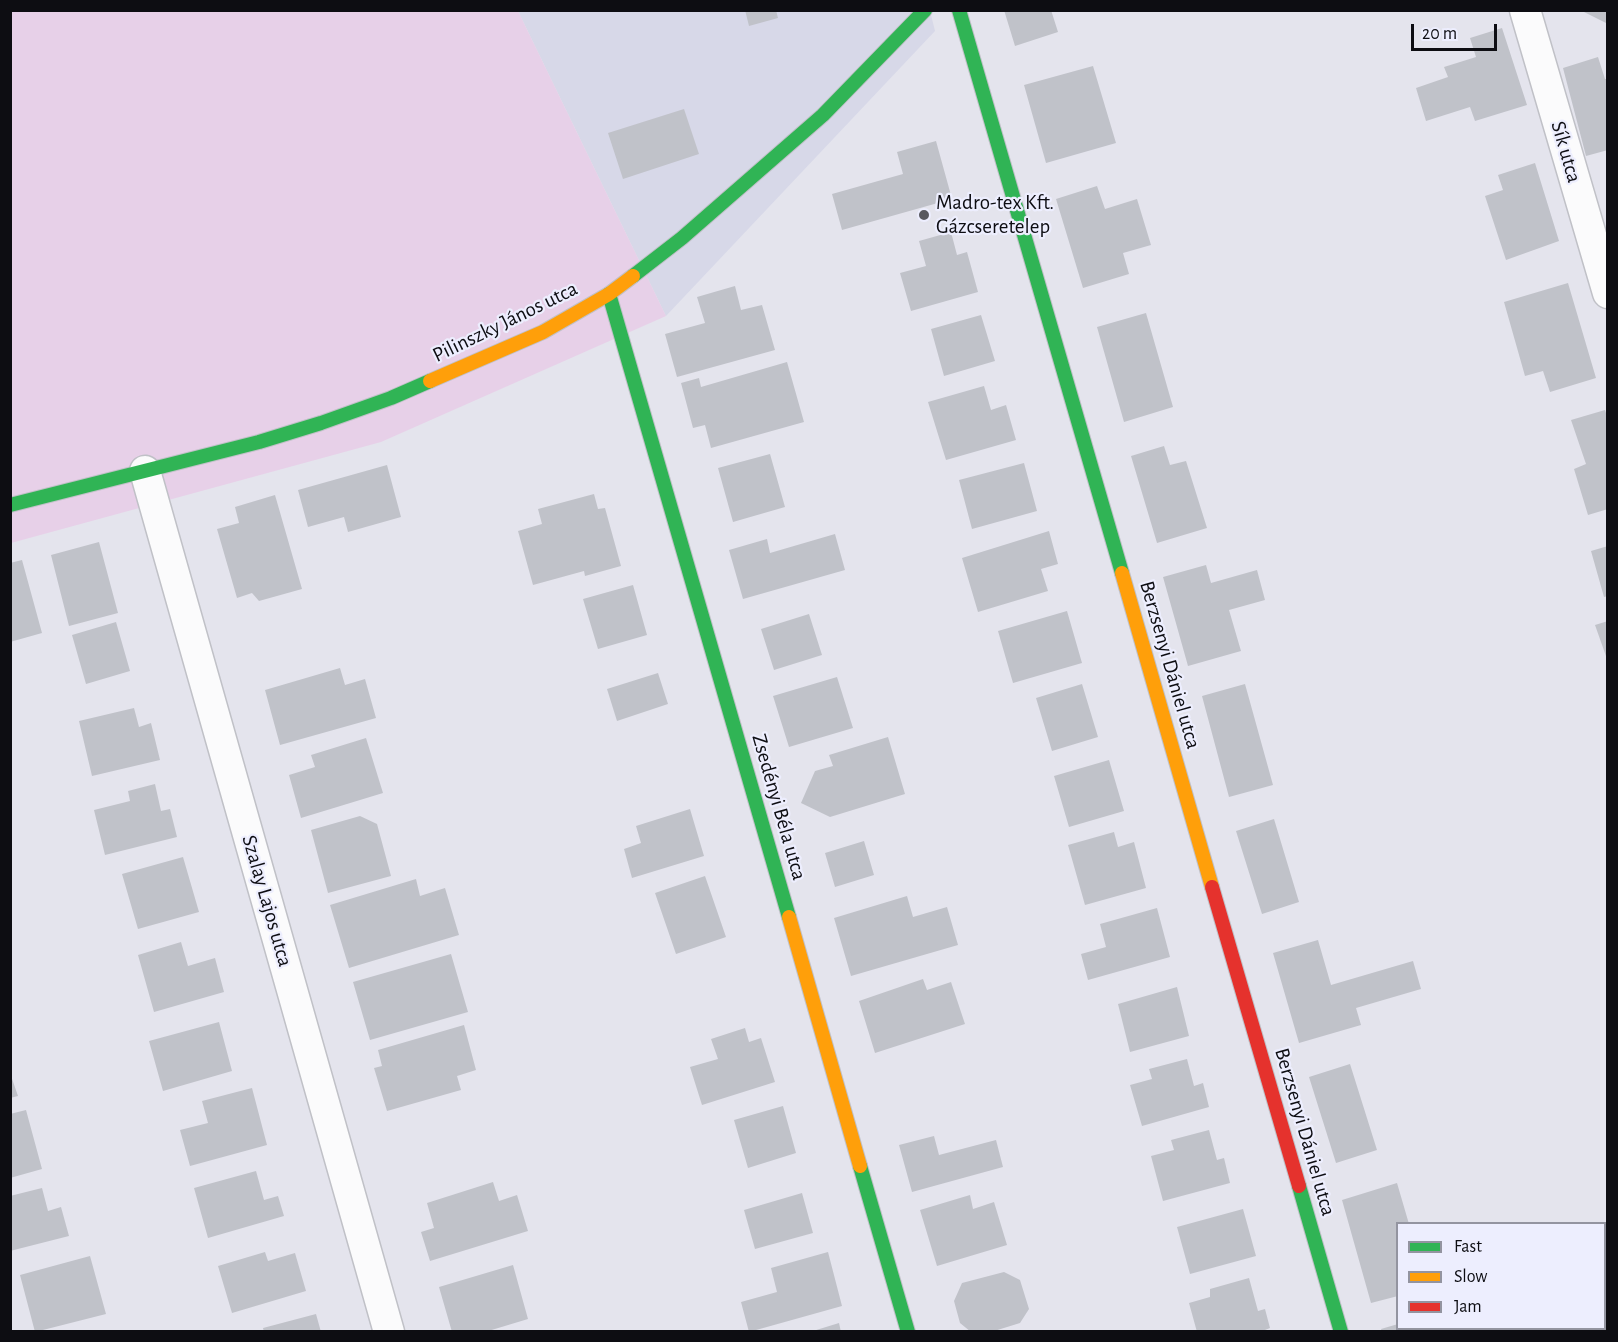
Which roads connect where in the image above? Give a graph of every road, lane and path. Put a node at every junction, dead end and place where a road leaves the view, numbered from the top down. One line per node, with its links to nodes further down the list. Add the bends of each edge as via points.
1 (925, 10): 5 (street, Pilinszky János utca, via 824,116 682,238)
2 (959, 10): 10 (street, Berzsenyi Dániel utca)
3 (1526, 10): 4 (street, Sík utca)
4 (1608, 293)
5 (609, 294): 6 (street, Pilinszky János utca, via 543,332 391,398 260,442); 9 (street, Zsedényi Béla utca)
6 (145, 471): 7 (street, Pilinszky János utca); 8 (street, Szalay Lajos utca)
7 (10, 505)
8 (389, 1332)
9 (908, 1332)
10 (1341, 1332)

